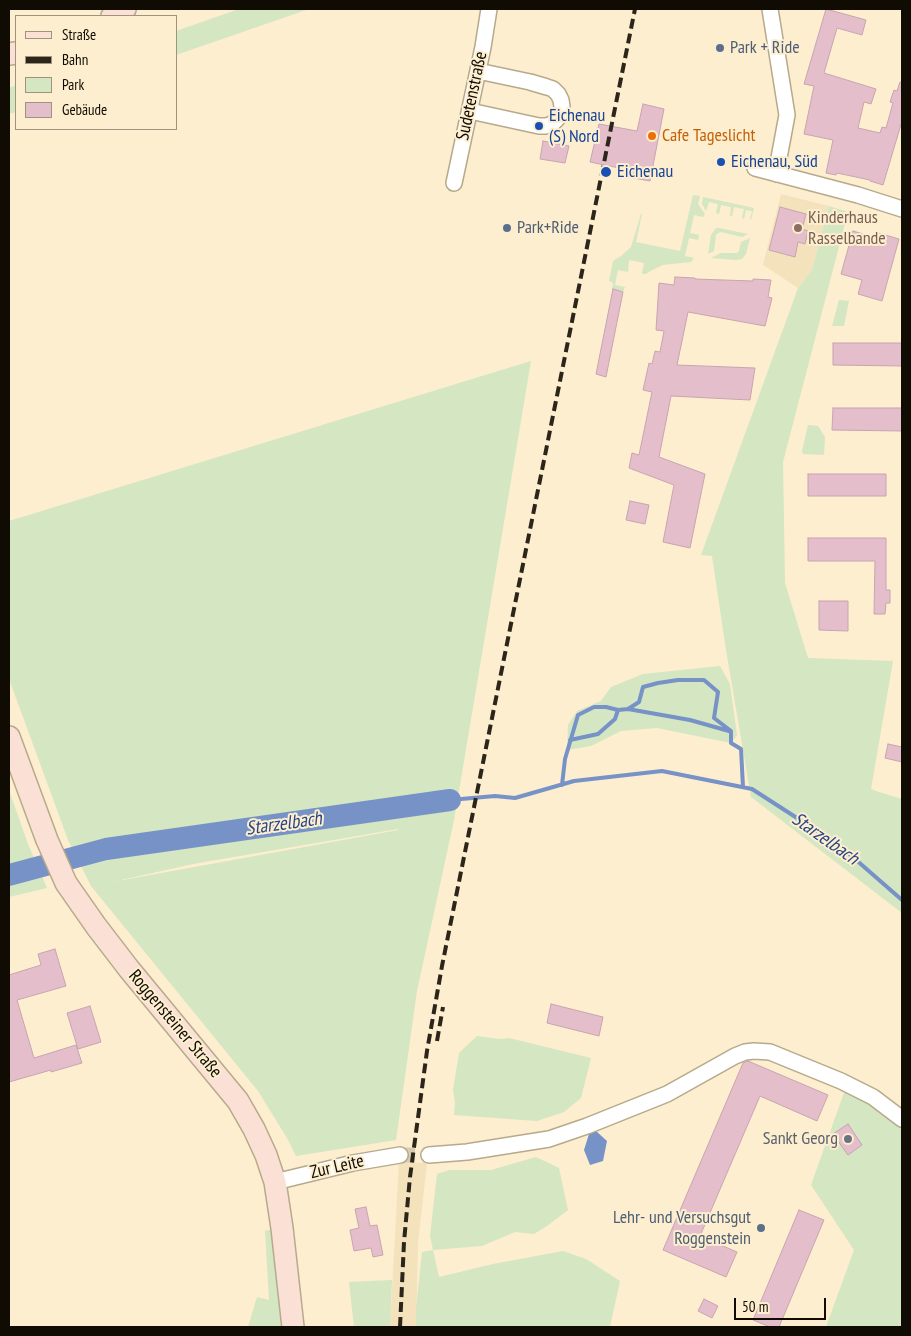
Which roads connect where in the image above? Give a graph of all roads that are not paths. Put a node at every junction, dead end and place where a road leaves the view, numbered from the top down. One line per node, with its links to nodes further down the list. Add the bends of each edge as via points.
1 (125, 9): 4 (street)
2 (489, 9): 5 (street, Sudetenstraße)
3 (770, 9): 8 (street, via 788,115)
4 (114, 15)
5 (478, 71): 6 (street, Sudetenstraße); 6 (street, via 554,90 561,100 561,114 554,122 539,126)
6 (470, 110): 9 (street, Sudetenstraße)
7 (755, 168): 8 (street)
8 (776, 174): 10 (street)
9 (454, 183)
10 (902, 210)
11 (9, 737): 15 (street, Roggensteiner Straße, via 66,883 129,969 238,1101 266,1155)
12 (902, 1119): 14 (street, via 873,1097 841,1081 770,1052 754,1051 736,1056 667,1094 549,1139)
13 (400, 1155): 15 (street, Zur Leite)
14 (429, 1155)
15 (275, 1182): 16 (street, Roggensteiner Straße)
16 (293, 1327)

